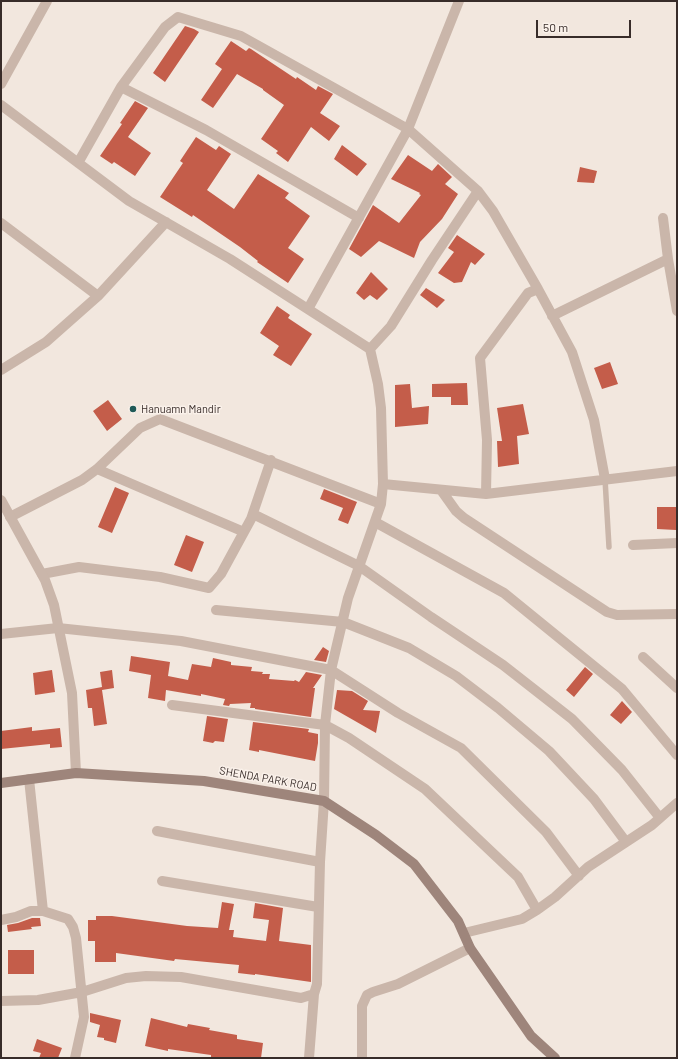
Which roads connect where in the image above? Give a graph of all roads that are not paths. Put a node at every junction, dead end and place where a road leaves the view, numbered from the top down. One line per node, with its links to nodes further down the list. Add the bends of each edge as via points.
1 (48, 1): 3 (street)
2 (459, 1): 6 (street)
3 (1, 84)
4 (121, 87): 6 (street, via 166,26 178,17 241,36); 7 (street); 9 (street, via 206,130)
5 (1, 105): 7 (street)
6 (408, 129): 8 (street); 9 (street)
7 (78, 163): 11 (street, via 129,201)
8 (478, 192): 14 (street, via 493,210); 19 (street, via 391,326)
9 (359, 218): 16 (street)
10 (663, 218): 13 (street)
11 (166, 222): 15 (street); 16 (street)
12 (1, 223): 15 (street)
13 (668, 259): 17 (street); 18 (street)
14 (538, 289): 18 (street); 27 (street, via 528,293 480,358 487,440)
15 (98, 296): 20 (street, via 46,342)
16 (308, 309): 19 (street)
17 (677, 311)
18 (552, 316): 24 (street, via 572,352 592,413)
19 (370, 349): 25 (street, via 381,408)
20 (1, 370)
21 (271, 460): 22 (street, via 160,418 140,428); 29 (street); 30 (street)
22 (97, 469): 31 (street, via 82,480); 33 (street)
23 (677, 471): 24 (street)
24 (605, 479): 27 (street); 36 (lane)
25 (383, 484): 26 (street); 29 (street)
26 (441, 490): 27 (street); 40 (street, via 464,518 607,612 617,615)
27 (486, 494)
28 (1, 500): 31 (street)
29 (381, 504): 32 (street)
30 (253, 514): 33 (street); 37 (street)
31 (10, 517): 38 (street)
32 (374, 522): 37 (street); 49 (street, via 504,593 622,689)
33 (244, 532): 38 (street, via 221,574 209,588 160,577 79,567)
34 (677, 543): 35 (street)
35 (633, 545)
36 (609, 547)
37 (359, 566): 41 (street); 55 (street, via 503,665 572,719 622,770)
38 (42, 574): 42 (street, via 54,605)
39 (216, 610): 41 (street)
40 (677, 614)
41 (343, 622): 45 (street); 57 (street, via 409,648 456,676 498,708 549,752 594,799)
42 (58, 628): 43 (street); 45 (street, via 181,641); 50 (street, via 72,693)
43 (1, 634)
44 (642, 657): 46 (street)
45 (331, 670): 48 (street); 59 (street, via 398,713 461,748 546,832)
46 (677, 688)
47 (172, 705): 48 (street)
48 (325, 725): 53 (street); 63 (street, via 425,789 518,877)
49 (677, 755)
50 (76, 773): 51 (main road, SHENDA PARK ROAD); 53 (main road, SHENDA PARK ROAD, via 204,781)
51 (29, 780): 52 (main road, SHENDA PARK ROAD); 62 (street)
52 (1, 783)
53 (324, 801): 58 (street); 65 (main road, SHENDA PARK ROAD, via 414,864 458,921)
54 (677, 803): 55 (street)
55 (660, 818): 57 (street)
56 (157, 831): 58 (street)
57 (626, 842): 59 (street, via 588,867)
58 (320, 862): 61 (street)
59 (579, 876): 63 (street)
60 (162, 881): 61 (street)
61 (318, 907): 68 (street, via 317,984)
62 (43, 910): 64 (street); 67 (street, via 68,919 73,927)
63 (537, 910): 65 (street, via 522,919)
64 (1, 920)
65 (464, 933): 66 (main road, SHENDA PARK ROAD)
66 (470, 948): 72 (street, via 398,984 367,995 362,1006); 73 (main road, SHENDA PARK ROAD, via 531,1036)
67 (82, 992): 68 (street, via 126,978 146,976 181,977 301,998); 69 (street, via 38,1000); 70 (street, via 84,1017)
68 (314, 994): 71 (street)
69 (1, 1001)
70 (76, 1058)
71 (309, 1058)
72 (362, 1058)
73 (555, 1058)

